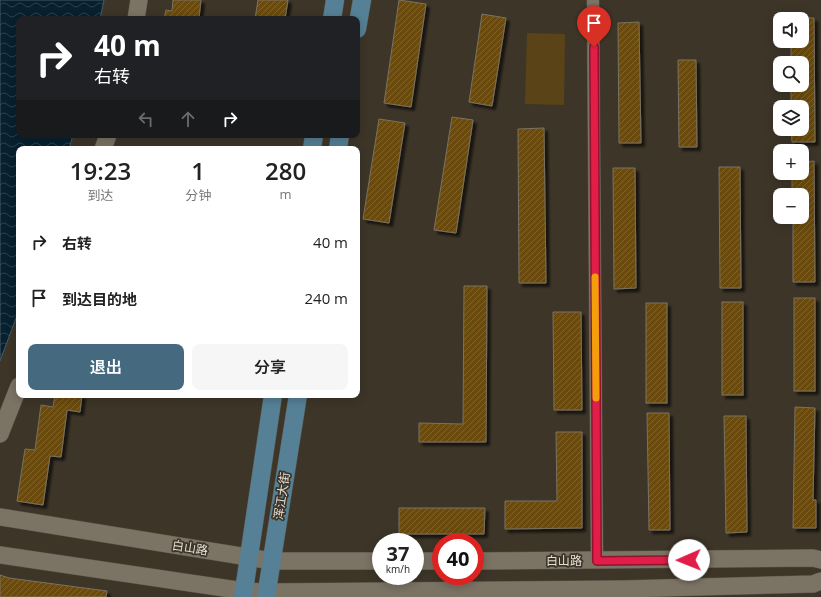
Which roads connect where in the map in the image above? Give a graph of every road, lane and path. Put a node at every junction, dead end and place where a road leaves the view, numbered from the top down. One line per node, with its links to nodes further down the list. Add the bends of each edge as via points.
1 (139, 0): 5 (street)
2 (335, 0): 6 (main road)
3 (362, 0): 7 (main road)
4 (593, 0): 19 (street)
5 (136, 16)
6 (332, 16)
7 (359, 16)
8 (16, 394): 11 (street)
9 (274, 398): 14 (main road, 浑江大街)
10 (298, 398): 16 (main road, 浑江大街)
11 (0, 434)
12 (0, 517): 14 (street, 白山路)
13 (0, 554): 22 (street)
14 (248, 558): 16 (street, 白山路); 22 (main road, 浑江大街)
15 (821, 560): 19 (street, 白山路, via 813,558)
16 (272, 561): 17 (street, 白山路); 23 (main road, 浑江大街)
17 (372, 561)
18 (484, 561): 19 (street, 白山路)
19 (597, 561)
20 (821, 581): 21 (street, via 813,584)
21 (624, 593): 23 (street)
22 (244, 594): 23 (street)
23 (267, 594)

